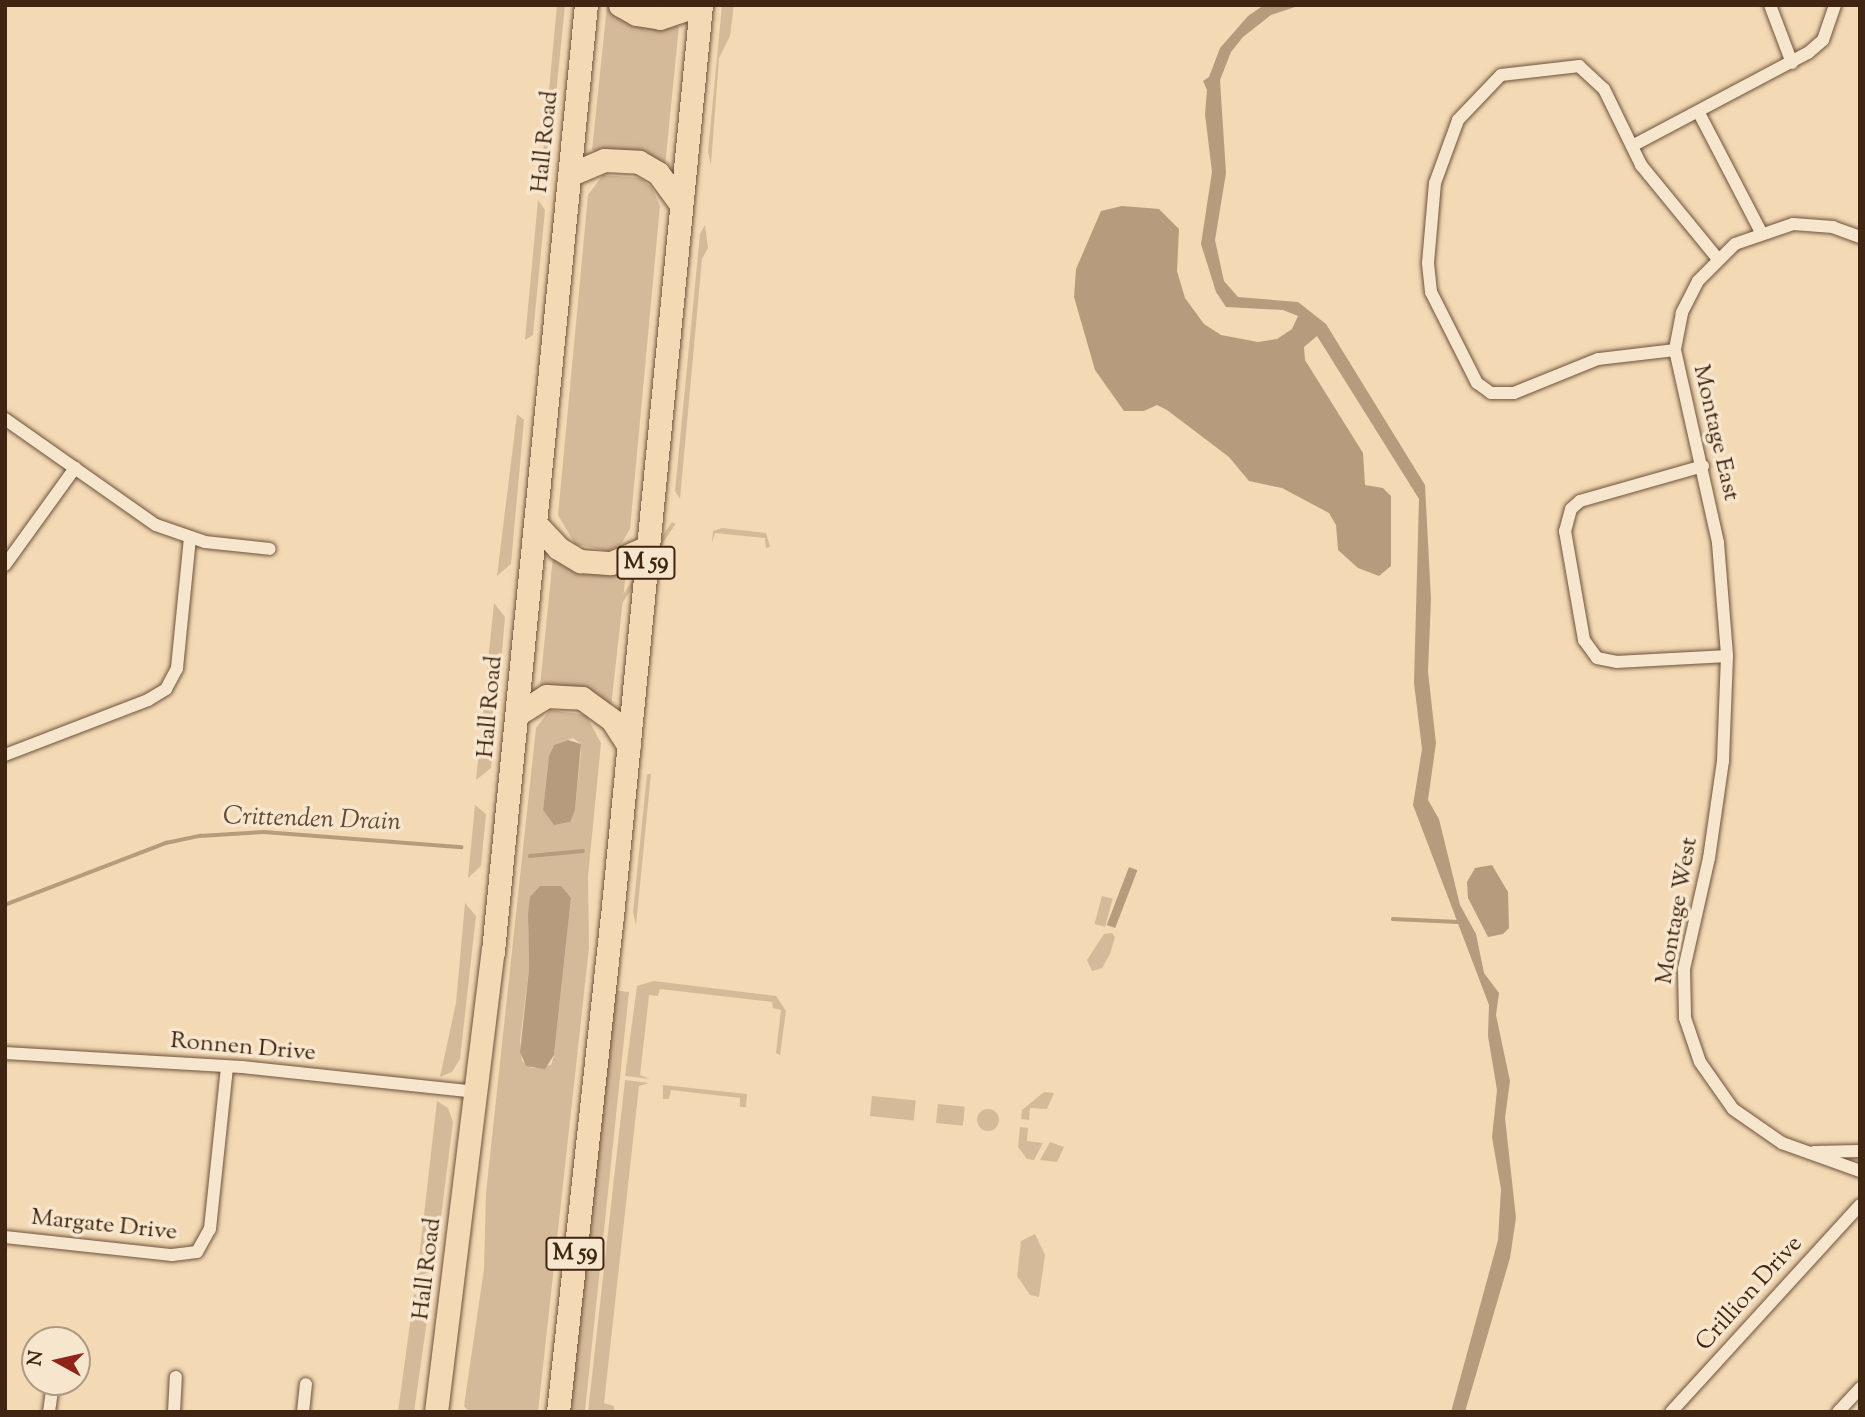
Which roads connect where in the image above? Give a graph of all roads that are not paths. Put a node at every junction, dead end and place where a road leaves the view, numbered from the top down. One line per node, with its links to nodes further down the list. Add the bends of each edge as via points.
1 (586, 5): 9 (highway, Hall Road)
2 (620, 5): 3 (highway, via 636,14 660,18)
3 (699, 5): 10 (highway, M 59)
4 (1770, 5): 6 (street)
5 (1835, 5): 6 (street, via 1823,40)
6 (1792, 63): 7 (street)
7 (1699, 113): 8 (street); 11 (street)
8 (1632, 146): 13 (street, via 1641,165); 14 (street, via 1590,72 1569,64 1501,75 1458,120 1435,183 1428,263 1431,292 1477,383 1491,393 1514,393 1598,359)
9 (569, 175): 10 (highway, via 604,160 639,162 658,173); 18 (highway, Hall Road)
10 (681, 205): 20 (highway, M 59)
11 (1761, 232): 12 (street, Montage East, via 1811,224); 13 (street, Montage East)
12 (1860, 237)
13 (1717, 258): 14 (street, Montage East, via 1689,297)
14 (1675, 350): 16 (street, Montage East, via 1680,387)
15 (5, 419): 17 (street)
16 (1703, 466): 23 (street, Montage East, via 1718,543); 23 (street, via 1580,501 1571,509 1565,531 1584,640 1597,658 1617,662)
17 (75, 468): 19 (street, via 150,521); 22 (street)
18 (535, 523): 20 (highway, via 558,548 580,561 611,563); 24 (highway, Hall Road)
19 (190, 538): 21 (street); 26 (street, via 177,668 166,689)
20 (648, 547): 25 (highway, M 59)
21 (270, 549)
22 (5, 565)
23 (1727, 656): 31 (street, Montage West, via 1723,761 1709,858 1684,969 1685,1018 1704,1070 1733,1109 1767,1135)
24 (516, 715): 25 (highway, via 546,696 582,698 612,720); 29 (highway, Hall Road)
25 (629, 746): 43 (highway, M 59)
26 (5, 755)
27 (5, 1053): 28 (street, Ronnen Drive)
28 (227, 1067): 29 (street, Ronnen Drive); 34 (street, Margate Drive, via 210,1229 197,1252 172,1255)
29 (477, 1092): 37 (highway, Hall Road)
30 (1860, 1151): 31 (street, Montage West)
31 (1814, 1152): 32 (street, Montage West)
32 (1860, 1171)
33 (1860, 1205): 44 (street, Crillion Drive)
34 (5, 1237)
35 (176, 1377): 39 (street)
36 (306, 1384): 40 (street)
37 (439, 1385): 41 (highway, Hall Road); 42 (highway)
38 (1860, 1388): 45 (street)
39 (174, 1412)
40 (303, 1412)
41 (436, 1412)
42 (451, 1412)
43 (558, 1412)
44 (1671, 1412)
45 (1838, 1412)

